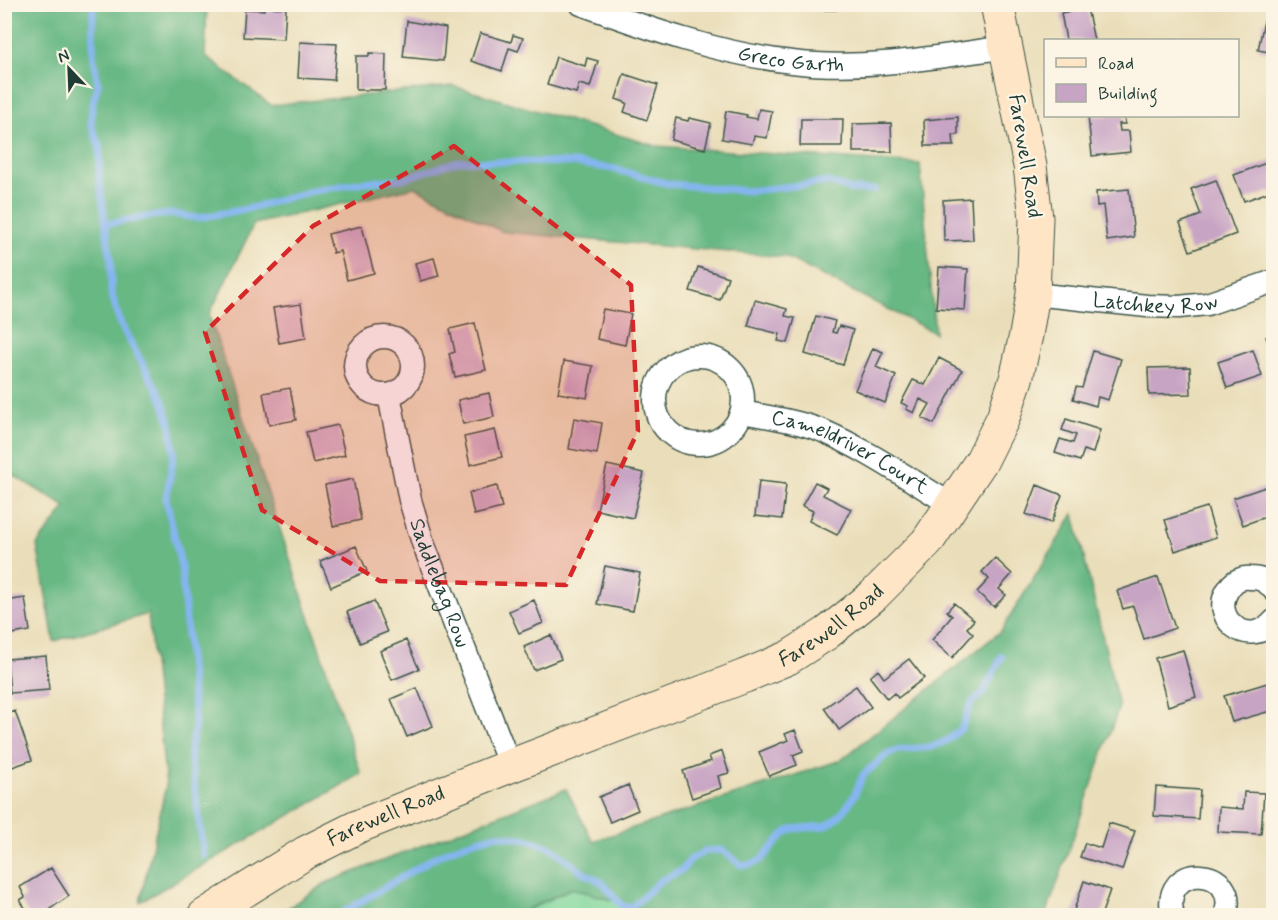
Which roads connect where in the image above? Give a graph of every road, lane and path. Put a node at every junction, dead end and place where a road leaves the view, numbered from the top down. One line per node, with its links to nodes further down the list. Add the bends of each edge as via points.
1 (581, 4): 3 (street, Greco Garth, via 655,31 793,62 893,63)
2 (997, 4): 3 (street, Farewell Road)
3 (1006, 47): 5 (street, Farewell Road, via 1030,166 1036,218)
4 (1274, 281): 5 (street, Latchkey Row, via 1207,304 1179,307)
5 (1033, 294): 8 (street, Farewell Road, via 1003,418 982,460)
6 (389, 395): 11 (street, Saddlebag Row, via 410,500 423,543)
7 (742, 412): 8 (street, Cameldriver Court, via 821,430)
8 (952, 505): 11 (street, Farewell Road, via 927,542 873,596 788,658)
9 (1274, 590): 10 (street, via 1259,578 1244,578 1232,584 1223,604 1225,617 1240,631 1262,631)
10 (1274, 621)
11 (510, 766): 12 (street, Farewell Road, via 357,827 305,853)
12 (204, 915)
13 (1173, 915): 14 (street, via 1170,901 1174,889 1183,879 1198,875 1211,877 1222,886 1227,896)
14 (1225, 915)

